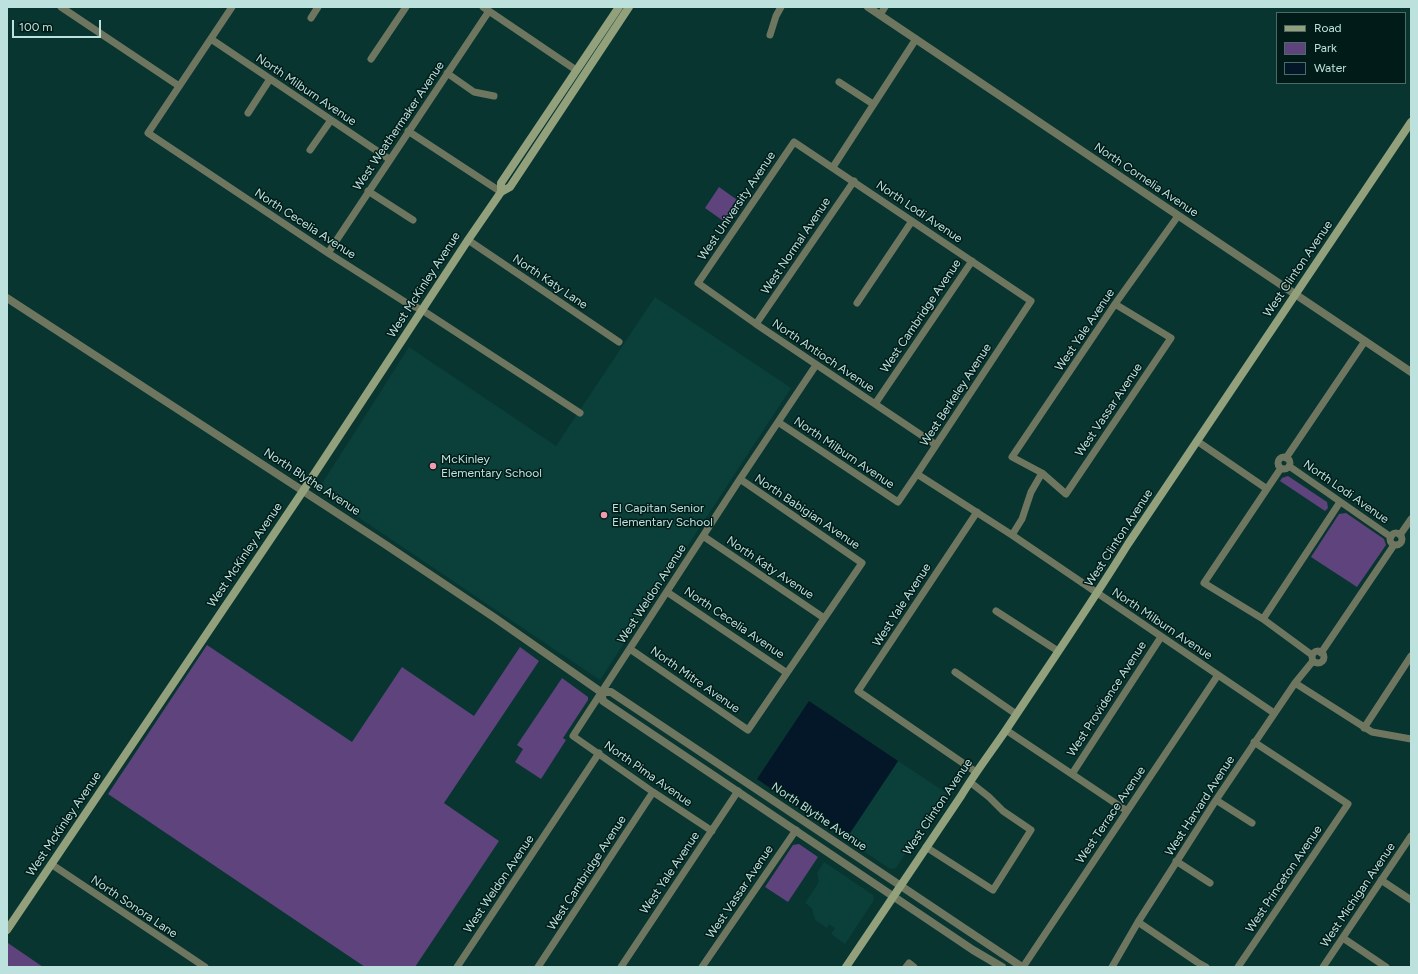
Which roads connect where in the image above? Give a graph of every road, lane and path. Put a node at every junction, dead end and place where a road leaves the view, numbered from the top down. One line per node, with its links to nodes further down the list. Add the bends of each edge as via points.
1 (61, 7): 21 (street)
2 (232, 7): 14 (street, North Cecelia Avenue)
3 (318, 7): 12 (street)
4 (406, 7): 16 (street)
5 (619, 7): 17 (main road, West McKinley Avenue)
6 (629, 7): 34 (main road, West McKinley Avenue, via 510,187)
7 (781, 7): 13 (street)
8 (868, 7): 11 (street, North Cornelia Avenue)
9 (885, 7): 11 (street)
10 (486, 9): 17 (street); 18 (street, West Weathermaker Avenue)
11 (880, 15): 15 (street, North Cornelia Avenue)
12 (311, 18)
13 (770, 35)
14 (211, 39): 19 (street, North Milburn Avenue); 21 (street, North Cecelia Avenue)
15 (916, 39): 23 (street); 35 (street, North Cornelia Avenue)
16 (371, 59)
17 (576, 70): 34 (main road, West McKinley Avenue, via 501,183)
18 (447, 73): 22 (street, via 474,92); 27 (street, West Weathermaker Avenue)
19 (270, 79): 24 (street); 25 (street, North Milburn Avenue)
20 (839, 82): 23 (street)
21 (179, 86): 39 (street, North Cecelia Avenue, via 148,133)
22 (494, 96)
23 (873, 104): 31 (street)
24 (248, 113)
25 (331, 120): 29 (street); 30 (street, North Milburn Avenue)
26 (1411, 122): 42 (main road, West Clinton Avenue)
27 (408, 131): 30 (street, West Weathermaker Avenue); 34 (street)
28 (794, 142): 31 (street, North Lodi Avenue); 41 (street, West University Avenue)
29 (310, 150)
30 (389, 159): 33 (street, West Weathermaker Avenue)
31 (833, 167): 32 (street, North Lodi Avenue)
32 (854, 181): 37 (street, North Lodi Avenue); 48 (street, West Normal Avenue)
33 (368, 191): 36 (street); 39 (street, West Weathermaker Avenue)
34 (501, 192): 38 (main road, West McKinley Avenue)
35 (1178, 216): 42 (street, North Cornelia Avenue); 46 (street, West Yale Avenue)
36 (413, 220)
37 (912, 221): 40 (street, North Lodi Avenue); 45 (street)
38 (468, 240): 47 (main road, West McKinley Avenue); 50 (street, North Katy Lane)
39 (328, 253): 47 (street, North Cecelia Avenue)
40 (972, 261): 44 (street, North Lodi Avenue); 53 (street, West Cambridge Avenue)
41 (698, 283): 48 (street, North Antioch Avenue)
42 (1296, 294): 49 (street, North Cornelia Avenue); 56 (main road, West Clinton Avenue)
43 (7, 298): 65 (street, North Blythe Avenue)
44 (1031, 301): 57 (street, West Berkeley Avenue)
45 (857, 303)
46 (1115, 304): 61 (street, West Yale Avenue, via 1012,457); 61 (street, West Vassar Avenue, via 1171,338 1066,494)
47 (422, 310): 54 (street, North Cecelia Avenue); 65 (main road, West McKinley Avenue)
48 (756, 324): 51 (street, North Antioch Avenue)
49 (1365, 341): 52 (street, North Cornelia Avenue); 58 (street)
50 (619, 342)
51 (816, 365): 53 (street, North Antioch Avenue); 55 (street, West Weldon Avenue)
52 (1411, 372)
53 (875, 404): 57 (street, North Antioch Avenue)
54 (580, 413)
55 (778, 422): 63 (street, West Weldon Avenue); 66 (street, North Milburn Avenue)
56 (1197, 441): 64 (street); 76 (main road, West Clinton Avenue)
57 (936, 445): 62 (street, West Berkeley Avenue)
58 (1286, 458): 59 (street, via 1289,460); 60 (street, via 1278,462)
59 (1289, 466): 60 (street); 67 (street, North Lodi Avenue)
60 (1281, 468): 64 (street)
61 (1042, 473): 70 (street)
62 (917, 474): 66 (street, West Berkeley Avenue); 68 (street, North Milburn Avenue)
63 (740, 479): 72 (street, West Weldon Avenue); 78 (street, North Babigian Avenue, via 862,563)
64 (1267, 489): 79 (street, via 1204,584)
65 (303, 491): 90 (street, North Blythe Avenue); 112 (main road, West McKinley Avenue)
66 (898, 502)
67 (1340, 502): 73 (street, North Lodi Avenue); 79 (street)
68 (976, 512): 70 (street, North Milburn Avenue); 99 (street, West Yale Avenue, via 858,691)
69 (1411, 519): 71 (street)
70 (1012, 535): 76 (street, North Milburn Avenue)
71 (1400, 535): 73 (street, via 1395,534); 74 (street, via 1402,542)
72 (703, 536): 75 (street, West Weldon Avenue); 78 (street, North Katy Avenue)
73 (1391, 537): 74 (street)
74 (1394, 545): 83 (street)
75 (667, 592): 81 (street, West Weldon Avenue); 87 (street, North Cecelia Avenue)
76 (1098, 593): 80 (street, North Milburn Avenue); 82 (main road, West Clinton Avenue)
77 (996, 611): 82 (street)
78 (824, 618): 87 (street)
79 (1263, 619): 85 (street)
80 (1161, 637): 88 (street, North Milburn Avenue); 100 (street, West Providence Avenue)
81 (630, 649): 87 (street, North Mitre Avenue, via 748,730); 90 (street, West Weldon Avenue)
82 (1058, 651): 92 (main road, West Clinton Avenue)
83 (1321, 652): 85 (street, via 1316,652); 85 (street, via 1324,658 1322,661 1319,663)
84 (1411, 656): 93 (street)
85 (1313, 658): 89 (street, West Harvard Avenue)
86 (955, 672): 92 (street)
87 (787, 673)
88 (1218, 675): 91 (street, North Milburn Avenue); 105 (street, West Terrace Avenue)
89 (1295, 683): 91 (street, West Harvard Avenue); 93 (street)
90 (601, 692): 95 (street, West Weldon Avenue); 102 (street, North Blythe Avenue, via 604,701); 115 (street, North Blythe Avenue, via 611,692)
91 (1274, 713): 97 (street, West Harvard Avenue)
92 (1016, 714): 94 (main road, West Clinton Avenue)
93 (1364, 728): 96 (street, via 1380,735)
94 (1006, 730): 99 (main road, West Clinton Avenue); 100 (street)
95 (573, 736): 98 (street, North Pima Avenue)
96 (1411, 739)
97 (1254, 742): 104 (street, West Harvard Avenue); 132 (street, West Princeton Avenue, via 1348,804)
98 (599, 753): 103 (street, North Pima Avenue); 123 (street, West Weldon Avenue)
99 (976, 772): 101 (main road, West Clinton Avenue)
100 (1072, 774): 105 (street)
101 (970, 782): 110 (main road, West Clinton Avenue); 110 (street, via 1003,811 1031,830 993,890)
102 (738, 791): 107 (street, North Blythe Avenue); 108 (street, West Yale Avenue)
103 (653, 792): 108 (street, North Pima Avenue); 124 (street, West Cambridge Avenue)
104 (1216, 800): 106 (street); 111 (street, West Harvard Avenue)
105 (1127, 811): 129 (street, West Terrace Avenue)
106 (1252, 824)
107 (796, 830): 116 (street, North Blythe Avenue); 126 (street, West Vassar Avenue)
108 (712, 831): 125 (street, West Yale Avenue)
109 (1411, 836): 113 (street, West Michigan Avenue)
110 (926, 847): 115 (main road, West Clinton Avenue)
111 (1176, 861): 114 (street); 118 (street, West Harvard Avenue)
112 (51, 864): 119 (main road, West McKinley Avenue); 122 (street, North Sonora Lane)
113 (1381, 880): 117 (street); 120 (street, West Michigan Avenue)
114 (1210, 883)
115 (901, 886): 116 (main road, West Clinton Avenue); 129 (street, North Blythe Avenue)
116 (894, 897): 127 (main road, West Clinton Avenue); 128 (street, North Blythe Avenue)
117 (1411, 900)
118 (1138, 922): 121 (street); 130 (street, West Harvard Avenue)
119 (7, 930)
120 (1343, 938): 133 (street, West Michigan Avenue); 134 (street)
121 (1195, 964): 131 (street)
122 (205, 967)
123 (457, 967)
124 (538, 967)
125 (621, 967)
126 (702, 967)
127 (846, 967)
128 (1002, 967)
129 (1022, 967)
130 (1112, 967)
131 (1206, 967)
132 (1238, 967)
133 (1323, 967)
134 (1386, 967)

